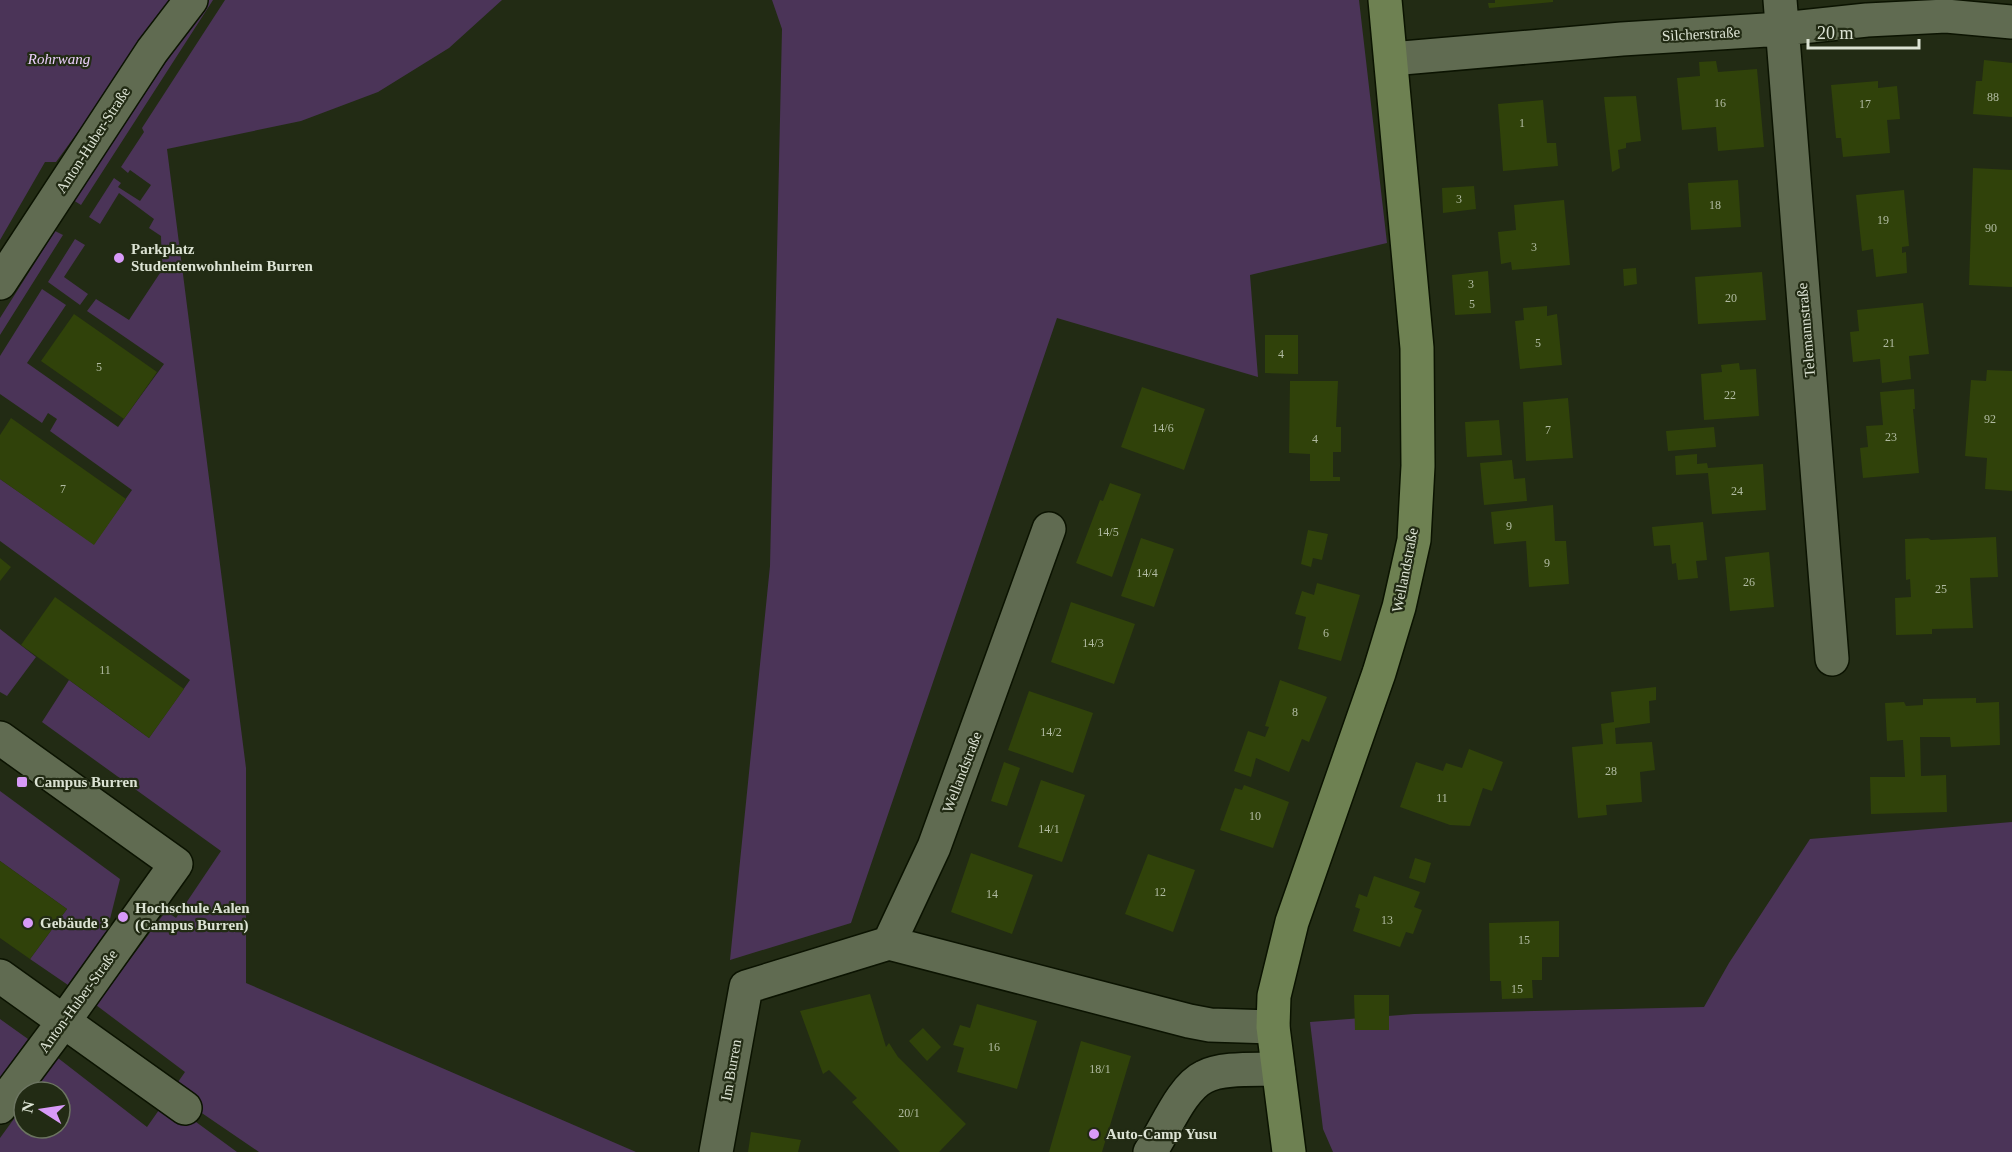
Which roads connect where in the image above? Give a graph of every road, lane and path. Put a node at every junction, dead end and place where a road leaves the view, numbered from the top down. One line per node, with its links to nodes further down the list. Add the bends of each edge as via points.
1 (191, 0): 6 (street, Anton-Huber-Straße, via 152,51)
2 (1385, 0): 5 (main road, Wellandstraße)
3 (1781, 15): 4 (street, Silcherstraße, via 1867,20 1946,16); 5 (street, Silcherstraße, via 1622,39); 8 (street, Telemannstraße)
4 (2012, 22)
5 (1391, 59): 14 (main road, Wellandstraße, via 1417,348 1414,540 1400,607 1379,673 1292,922 1274,996)
6 (0, 284)
7 (1049, 529): 10 (street, Wellandstraße, via 934,847)
8 (1832, 659)
9 (0, 738): 12 (street, Anton-Huber-Straße, via 176,864)
10 (889, 943): 13 (street); 19 (street, Im Burren, via 746,987)
11 (0, 976): 12 (street)
12 (64, 1022): 17 (street, Anton-Huber-Straße); 18 (street)
13 (1202, 1024): 14 (street); 16 (street)
14 (1273, 1027): 15 (main road, Wellandstraße)
15 (1278, 1069): 16 (street); 21 (main road, Wellandstraße)
16 (1204, 1076): 20 (street, via 1186,1092)
17 (0, 1107)
18 (185, 1108)
19 (716, 1152)
20 (1150, 1152)
21 (1289, 1152)

